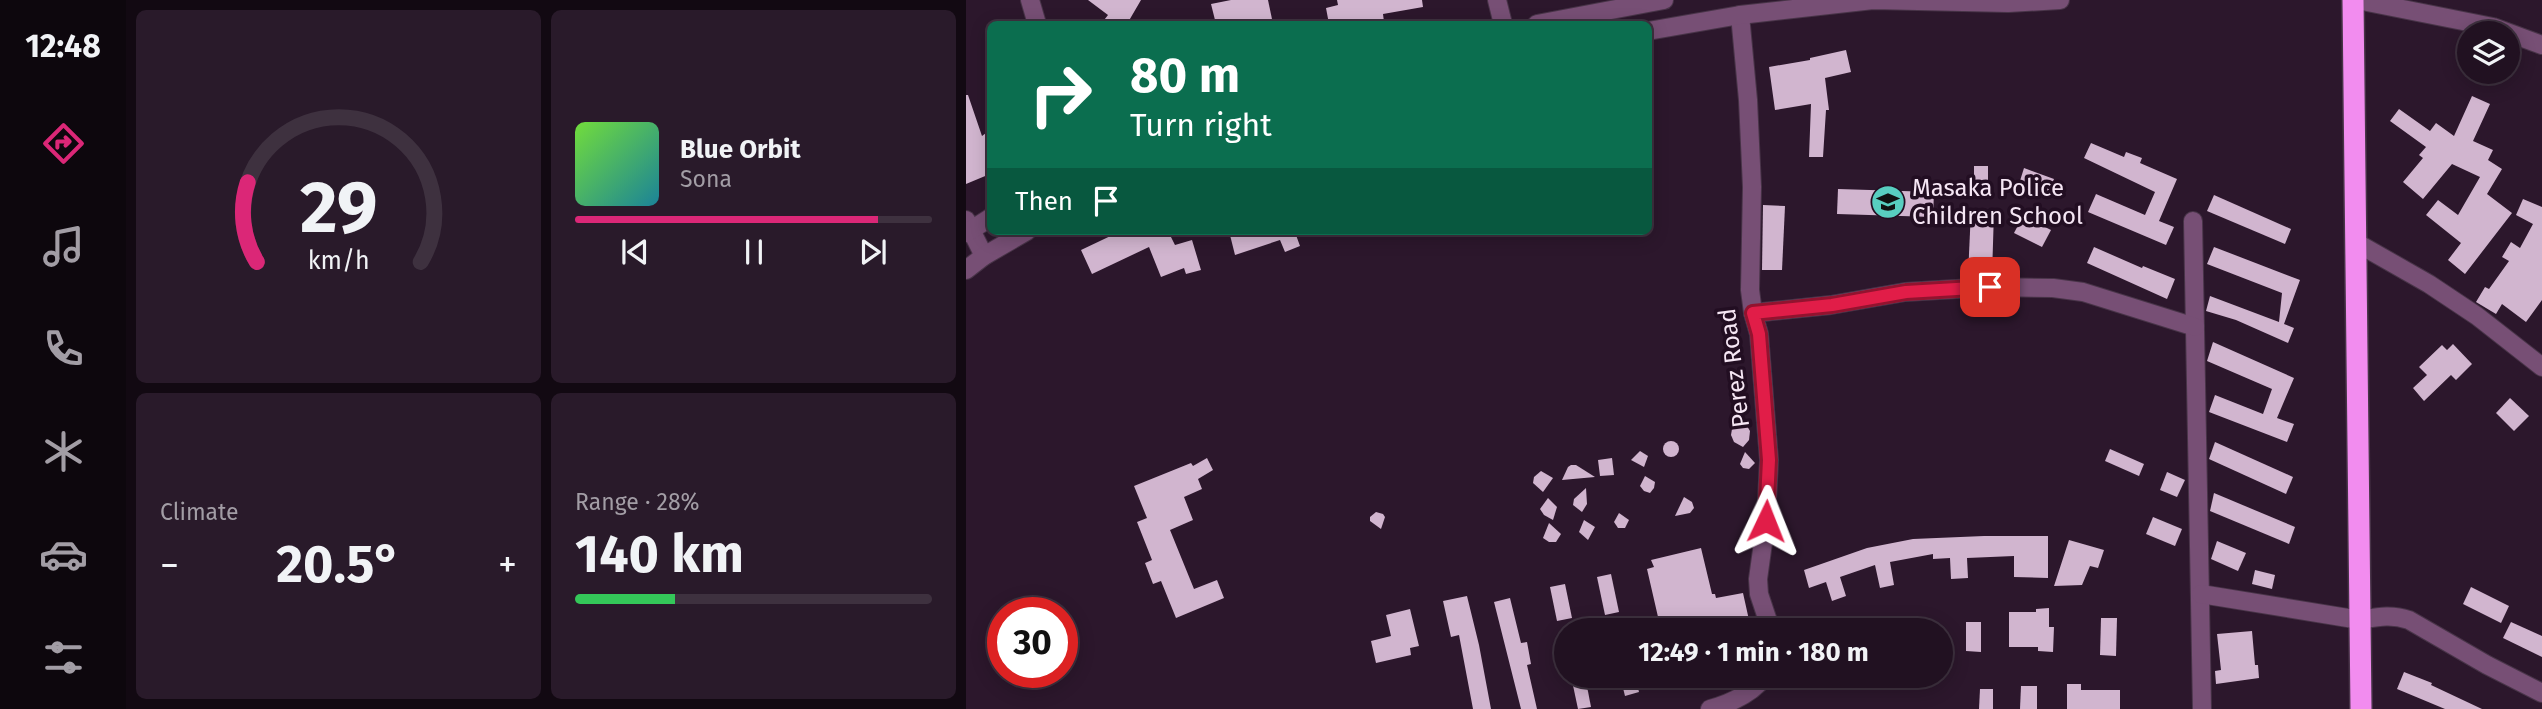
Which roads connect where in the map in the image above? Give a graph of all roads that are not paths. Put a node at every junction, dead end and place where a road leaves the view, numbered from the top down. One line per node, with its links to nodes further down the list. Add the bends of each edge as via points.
1 (1030, 0): 7 (street)
2 (1497, 0): 8 (street)
3 (1664, 0): 9 (street)
4 (2060, 0): 6 (street, via 1873,0)
5 (2355, 0): 11 (street, via 2493,27); 16 (highway)
6 (1740, 15): 10 (street); 19 (street, Perez Road, via 1752,187)
7 (1036, 21)
8 (1502, 21)
9 (1553, 21)
10 (1652, 30)
11 (2542, 45)
12 (987, 219): 14 (street)
13 (2193, 221): 20 (street)
14 (968, 227): 17 (street)
15 (1020, 235): 17 (street)
16 (2357, 243): 21 (street, via 2429,284); 24 (highway)
17 (984, 256): 18 (street)
18 (966, 270)
19 (1753, 313): 20 (street, via 1906,292 2053,288 2083,292); 23 (street, Perez Road, via 1759,334 1769,460 1758,579)
20 (2195, 327): 22 (street)
21 (2542, 366)
22 (2201, 594): 24 (street); 28 (street)
23 (1767, 618)
24 (2360, 620): 26 (street, via 2384,615 2409,620); 29 (highway)
25 (1756, 688): 27 (street)
26 (2542, 693)
27 (1710, 709)
28 (2202, 709)
29 (2361, 709)

